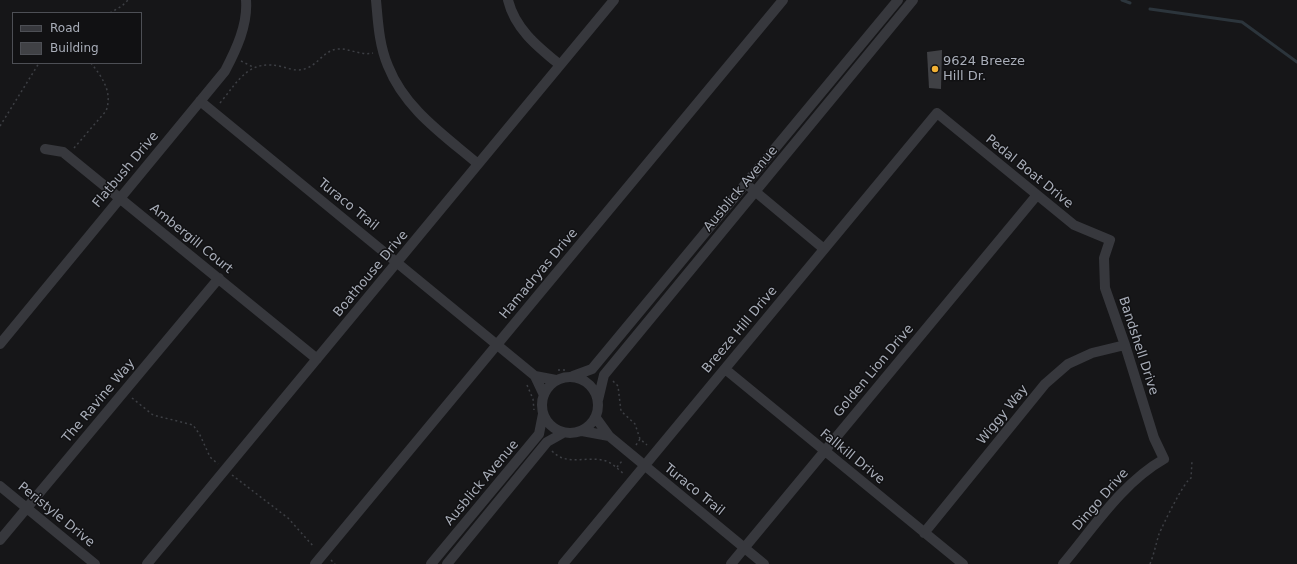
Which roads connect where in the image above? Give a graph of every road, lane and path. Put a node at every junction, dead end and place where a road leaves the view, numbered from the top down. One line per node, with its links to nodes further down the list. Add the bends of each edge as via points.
1 (128, 0): 9 (path)
2 (246, 0): 16 (street, Flatbush Drive, via 244,23 233,56 225,71)
3 (376, 0): 22 (street, via 383,50 395,82 417,112)
4 (508, 0): 14 (street, via 510,8 529,39)
5 (614, 0): 14 (street, Boathouse Drive)
6 (783, 0): 32 (street, Hamadryas Drive)
7 (898, 0): 23 (street, Ausblick Avenue)
8 (913, 0): 24 (street, Ausblick Avenue)
9 (112, 12)
10 (373, 53): 15 (path, via 336,50 328,52 312,66 302,70 267,64)
11 (241, 61): 15 (path)
12 (38, 64): 19 (path)
13 (92, 64): 20 (path, via 105,82 108,105)
14 (560, 64): 22 (street, Boathouse Drive)
15 (253, 67): 17 (path)
16 (200, 101): 26 (street, Flatbush Drive); 29 (street, Turaco Trail)
17 (220, 103)
18 (937, 113): 25 (street, Pedal Boat Drive); 28 (street, Breeze Hill Drive)
19 (0, 126)
20 (74, 148)
21 (45, 149): 26 (street, Ambergill Court, via 64,152)
22 (478, 164): 29 (street, Boathouse Drive)
23 (746, 184): 24 (street); 37 (street, Ausblick Avenue, via 592,369)
24 (755, 192): 28 (street); 42 (street, Ausblick Avenue, via 604,375)
25 (1037, 196): 27 (street, Pedal Boat Drive, via 1074,225); 52 (street, Golden Lion Drive)
26 (121, 198): 30 (street, Ambergill Court); 31 (street, Flatbush Drive)
27 (1110, 240): 33 (street, Bandshell Drive, via 1104,258 1105,288)
28 (824, 249): 35 (street, Breeze Hill Drive)
29 (397, 262): 32 (street, Turaco Trail); 34 (street, Boathouse Drive)
30 (219, 278): 34 (street, Ambergill Court); 62 (street, The Ravine Way)
31 (0, 344)
32 (497, 345): 36 (street, Turaco Trail); 70 (street, Hamadryas Drive)
33 (1126, 345): 53 (street, Bandshell Drive, via 1154,438); 63 (street, Wiggy Way, via 1092,353 1074,362 1045,384)
34 (317, 359): 69 (street, Boathouse Drive)
35 (725, 369): 52 (street, Fallkill Drive); 57 (street, Breeze Hill Drive)
36 (535, 376): 38 (street, Turaco Trail); 40 (street, Turaco Trail)
37 (573, 376): 38 (street); 42 (street, via 590,384)
38 (556, 380): 40 (street)
39 (611, 380): 48 (path, via 618,386 621,411 635,424)
40 (544, 395): 43 (street)
41 (131, 397): 56 (path, via 153,414 193,425 210,457)
42 (598, 400): 44 (street)
43 (543, 414): 46 (street, via 555,429); 72 (street, Ausblick Avenue, via 539,434)
44 (596, 418): 45 (street); 47 (street, Turaco Trail)
45 (582, 431): 46 (street); 47 (street, Turaco Trail)
46 (563, 433): 73 (street, Ausblick Avenue, via 548,442)
47 (609, 436): 57 (street, Turaco Trail)
48 (640, 439): 49 (path); 50 (path)
49 (647, 445)
50 (635, 447)
51 (552, 451): 58 (path, via 564,459 604,460)
52 (824, 452): 63 (street, Fallkill Drive); 66 (street, Golden Lion Drive)
53 (1164, 459): 78 (street, Dingo Drive, via 1140,475 1120,494)
54 (622, 461): 58 (path)
55 (1192, 461): 79 (path, via 1191,478 1182,487 1162,529)
56 (218, 464)
57 (645, 466): 66 (street, Turaco Trail); 74 (street, Breeze Hill Drive)
58 (617, 468): 59 (path)
59 (624, 474)
60 (232, 476): 65 (path, via 288,518)
61 (0, 486): 62 (street, Peristyle Drive)
62 (26, 508): 64 (street, The Ravine Way); 68 (street, Peristyle Drive)
63 (924, 533): 77 (street, Fallkill Drive)
64 (0, 540)
65 (314, 547)
66 (744, 548): 75 (street, Golden Lion Drive); 76 (street, Turaco Trail)
67 (331, 560): 71 (path)
68 (95, 564)
69 (147, 564)
70 (315, 564)
71 (335, 564)
72 (431, 564)
73 (447, 564)
74 (563, 564)
75 (731, 564)
76 (764, 564)
77 (962, 564)
78 (1063, 564)
79 (1150, 564)

